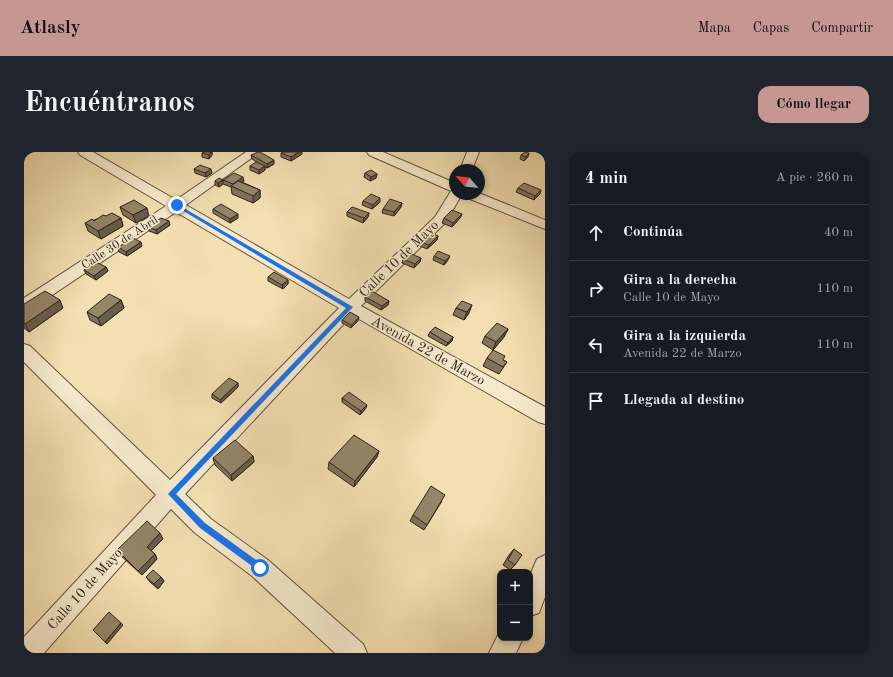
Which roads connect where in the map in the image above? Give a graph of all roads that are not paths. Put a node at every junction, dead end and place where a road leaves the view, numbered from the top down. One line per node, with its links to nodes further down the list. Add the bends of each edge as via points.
1 (84, 152): 9 (street, Avenida 22 de Marzo)
2 (254, 152): 9 (street, Calle 30 de Abril)
3 (373, 152): 6 (street)
4 (473, 152): 5 (street)
5 (468, 164)
6 (449, 185)
7 (452, 200): 12 (street, Calle 10 de Mayo, via 441,219)
8 (485, 200): 10 (street)
9 (177, 205): 11 (street, Calle 30 de Abril); 12 (street, Avenida 22 de Marzo)
10 (545, 225)
11 (24, 306)
12 (350, 307): 14 (street, Avenida 22 de Marzo); 15 (street, Calle 10 de Mayo)
13 (24, 351): 15 (street)
14 (545, 416)
15 (171, 494): 19 (street, Calle 10 de Mayo); 20 (street, via 203,526 260,568)
16 (545, 567): 17 (street)
17 (533, 597)
18 (508, 641): 21 (street)
19 (27, 653)
20 (354, 653)
21 (502, 653)

